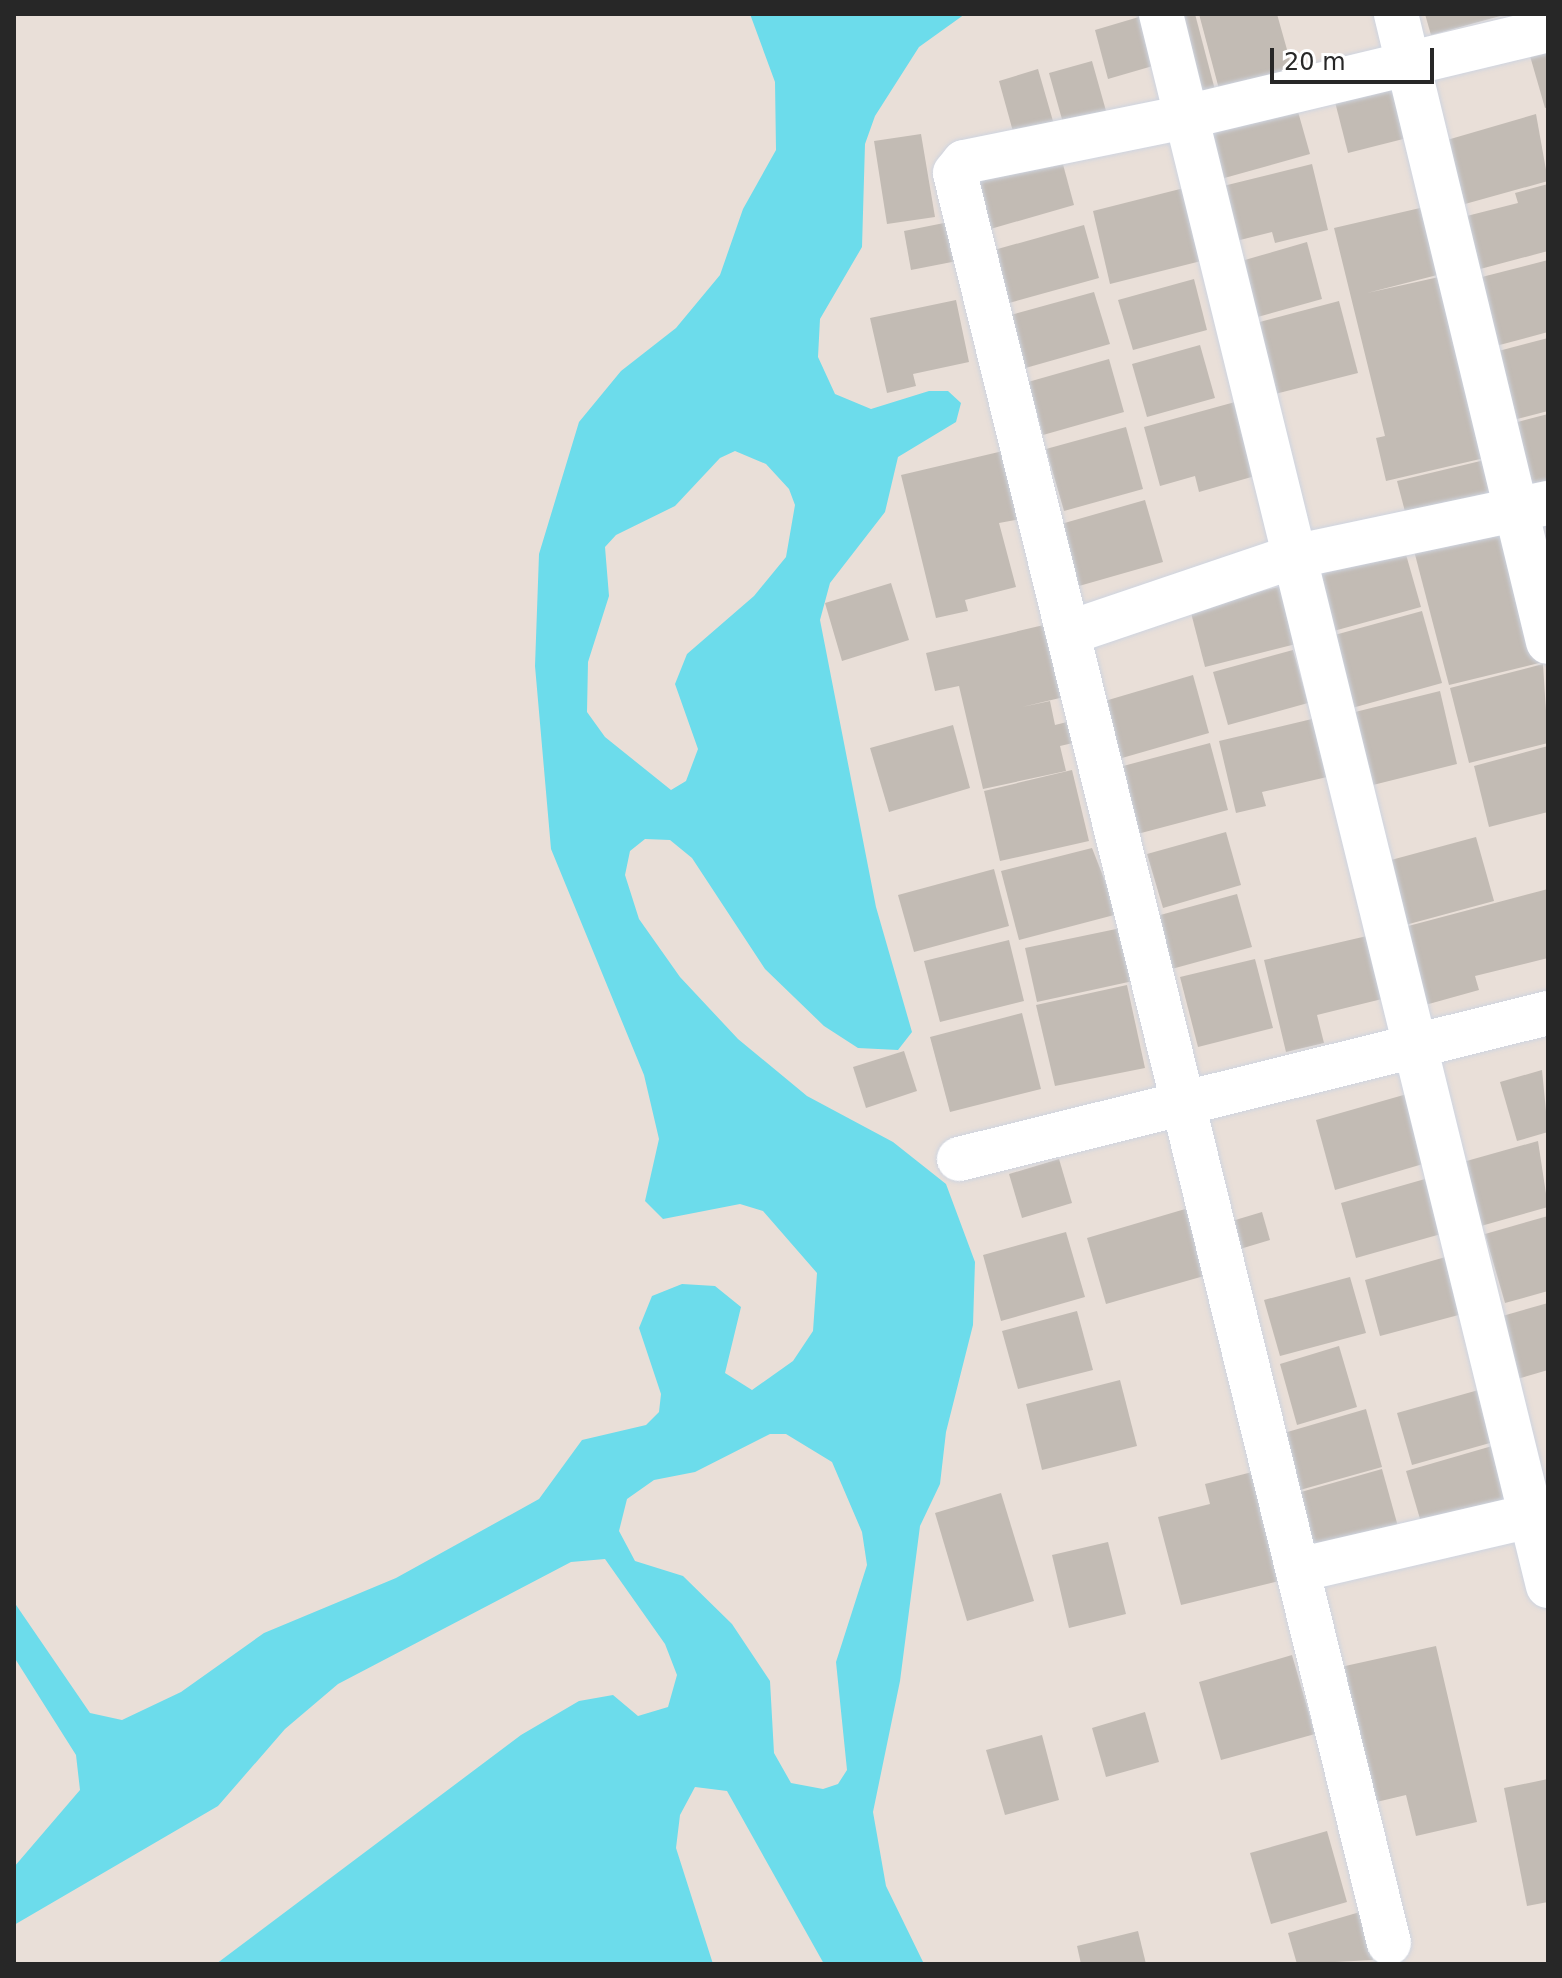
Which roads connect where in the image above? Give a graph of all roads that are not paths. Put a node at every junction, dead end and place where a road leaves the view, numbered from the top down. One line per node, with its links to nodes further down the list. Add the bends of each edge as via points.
1 (1161, 14): 5 (street)
2 (1396, 14): 4 (street)
3 (1548, 30): 4 (street)
4 (1408, 63): 5 (street); 6 (street)
5 (1186, 117): 7 (street); 8 (street, via 964,162 955,173)
6 (1532, 506): 7 (street); 9 (street)
7 (1293, 557): 8 (street); 11 (street)
8 (1068, 633): 12 (street)
9 (1548, 642)
10 (1548, 1013): 11 (street)
11 (1416, 1047): 12 (street); 14 (street)
12 (1184, 1107): 13 (street); 15 (street)
13 (959, 1159)
14 (1539, 1514): 15 (street); 16 (street)
15 (1298, 1570): 17 (street)
16 (1548, 1586)
17 (1389, 1943)

